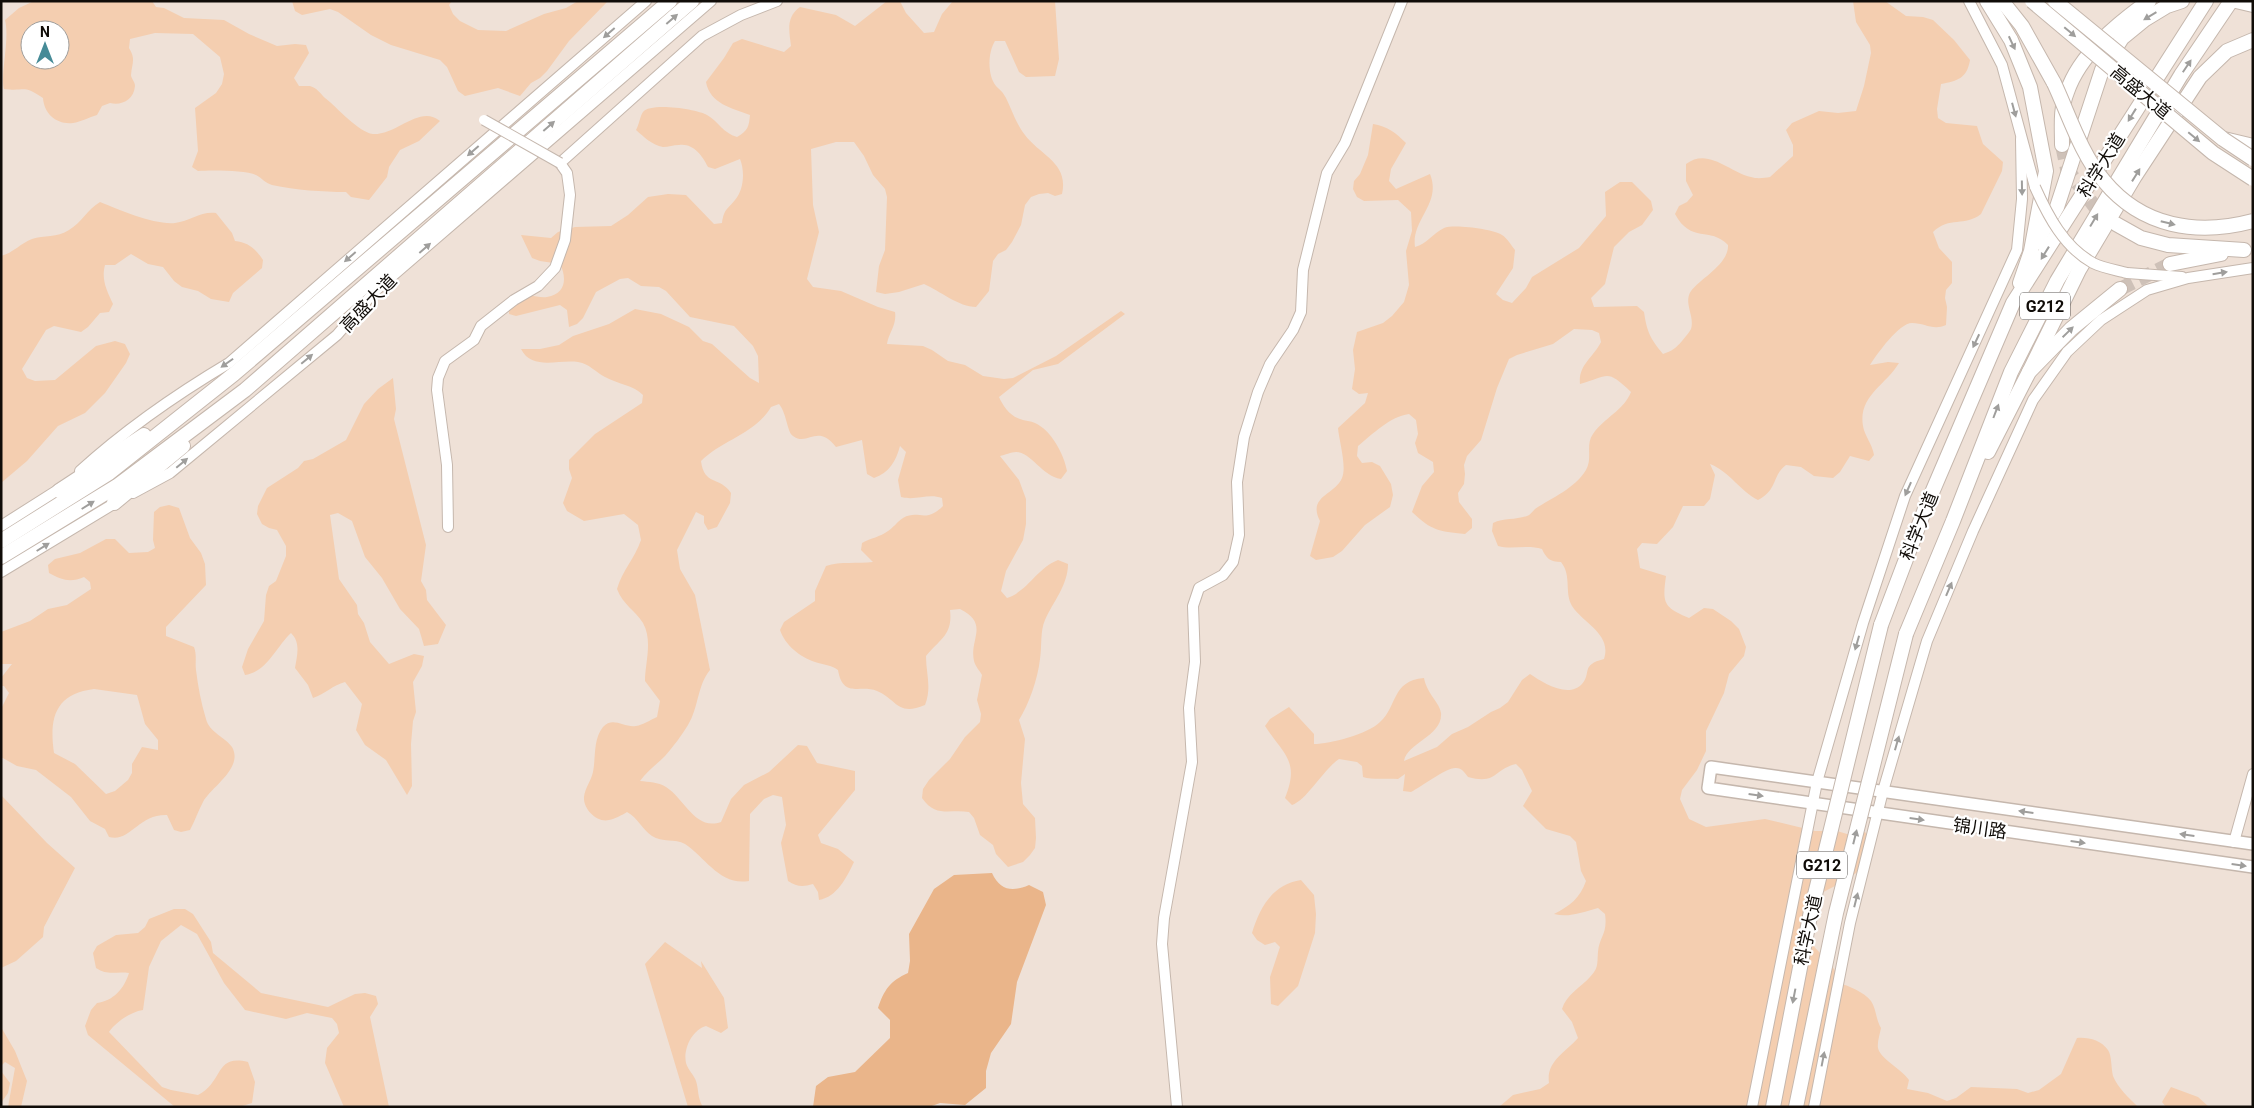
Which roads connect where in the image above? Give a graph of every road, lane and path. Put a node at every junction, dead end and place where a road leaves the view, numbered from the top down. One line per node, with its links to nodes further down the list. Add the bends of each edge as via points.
1 (646, 1): 39 (main road, one-way to 39, via 229,362 141,422)
2 (670, 1): 37 (highway, 高盛大道)
3 (692, 1): 38 (highway, 高盛大道, one-way to 3)
4 (711, 1): 40 (main road, 高盛大道, one-way to 4, via 170,473 337,335 375,291)
5 (778, 1): 25 (main road, via 702,36)
6 (1402, 1): 55 (main road, via 1345,143 1327,174 1304,270 1301,312 1270,364 1244,437 1237,482 1239,535 1233,562 1223,575 1199,588 1193,606 1195,662 1189,708 1192,762 1162,944)
7 (1969, 1): 21 (main road, one-way to 21, via 2002,66)
8 (1987, 1): 30 (highway, one-way to 30, via 2011,40 2030,86 2046,171)
9 (2002, 1): 27 (highway, one-way to 27, bridge, via 2022,26 2054,83 2089,158 2118,197 2141,214 2168,224 2199,228)
10 (2032, 1): 26 (highway, 高盛大道, one-way to 26, bridge, via 2214,153)
11 (2055, 1): 20 (highway, 高盛大道, bridge)
12 (2149, 1): 22 (highway, via 2122,20 2080,65 2067,92 2061,116)
13 (2182, 1): 30 (highway, one-way to 30, via 2144,20 2122,38 2102,70 2057,207)
14 (2206, 1): 35 (highway, 科学大道 / G212, one-way to 35)
15 (2231, 1): 41 (highway, 科学大道 / G212, one-way to 15, via 2011,372 2057,281 2181,75)
16 (2236, 1): 17 (highway)
17 (2253, 5)
18 (2253, 40): 36 (highway, one-way to 18, via 2079,270 2200,77 2227,51)
19 (484, 120): 25 (main road, bridge)
20 (2223, 138): 23 (highway); 24 (highway, 高盛大道, bridge)
21 (2021, 139): 33 (main road, bridge, via 2046,213 2067,242 2094,263 2127,273); 48 (main road, 科学大道, one-way to 48, via 2022,199 2017,250 1905,496 1863,623)
22 (2062, 145)
23 (2253, 146)
24 (2253, 159)
25 (560, 163): 43 (main road, via 567,174 570,195 565,240 555,268 538,286 481,326 474,340 445,361 438,378)
26 (2253, 179)
27 (2253, 221)
28 (2116, 224): 29 (highway, via 2141,238 2168,245)
29 (2248, 250): 31 (highway)
30 (2031, 251): 35 (highway)
31 (2170, 264)
32 (2253, 268): 33 (main road, one-way to 32)
33 (2188, 278): 49 (main road, one-way to 33, via 1927,641 2033,400 2067,352 2101,320 2147,290)
34 (2120, 289): 36 (highway, one-way to 34, via 2071,329)
35 (2013, 303): 57 (highway, 科学大道 / G212, one-way to 57, bridge, via 1881,624 1811,911)
36 (2029, 372): 41 (highway)
37 (234, 374): 39 (highway); 44 (highway, 高盛大道, via 109,473)
38 (245, 390): 40 (highway, via 166,462); 45 (highway, 高盛大道, one-way to 38, via 117,486)
39 (59, 491): 42 (main road)
40 (114, 503): 46 (main road, 高盛大道, one-way to 40)
41 (1953, 521): 58 (highway, 科学大道 / G212, one-way to 41, bridge, via 1836,913 1906,634)
42 (1, 526)
43 (448, 527)
44 (1, 541)
45 (1, 557)
46 (1, 572)
47 (2253, 774): 52 (main road)
48 (1818, 782): 49 (main road, 锦川路); 50 (main road, 科学大道); 50 (main road, 锦川路, one-way to 50, via 1711,767 1708,788)
49 (1883, 792): 51 (main road); 52 (main road, 锦川路, one-way to 49)
50 (1813, 803): 51 (main road, 锦川路); 56 (main road, 科学大道)
51 (1878, 813): 54 (main road, 锦川路, one-way to 54); 59 (main road, one-way to 51, via 1850,923)
52 (2234, 842): 53 (main road, 锦川路)
53 (2253, 844)
54 (2253, 867)
55 (1178, 1107)
56 (1752, 1107)
57 (1773, 1107)
58 (1796, 1107)
59 (1814, 1107)

